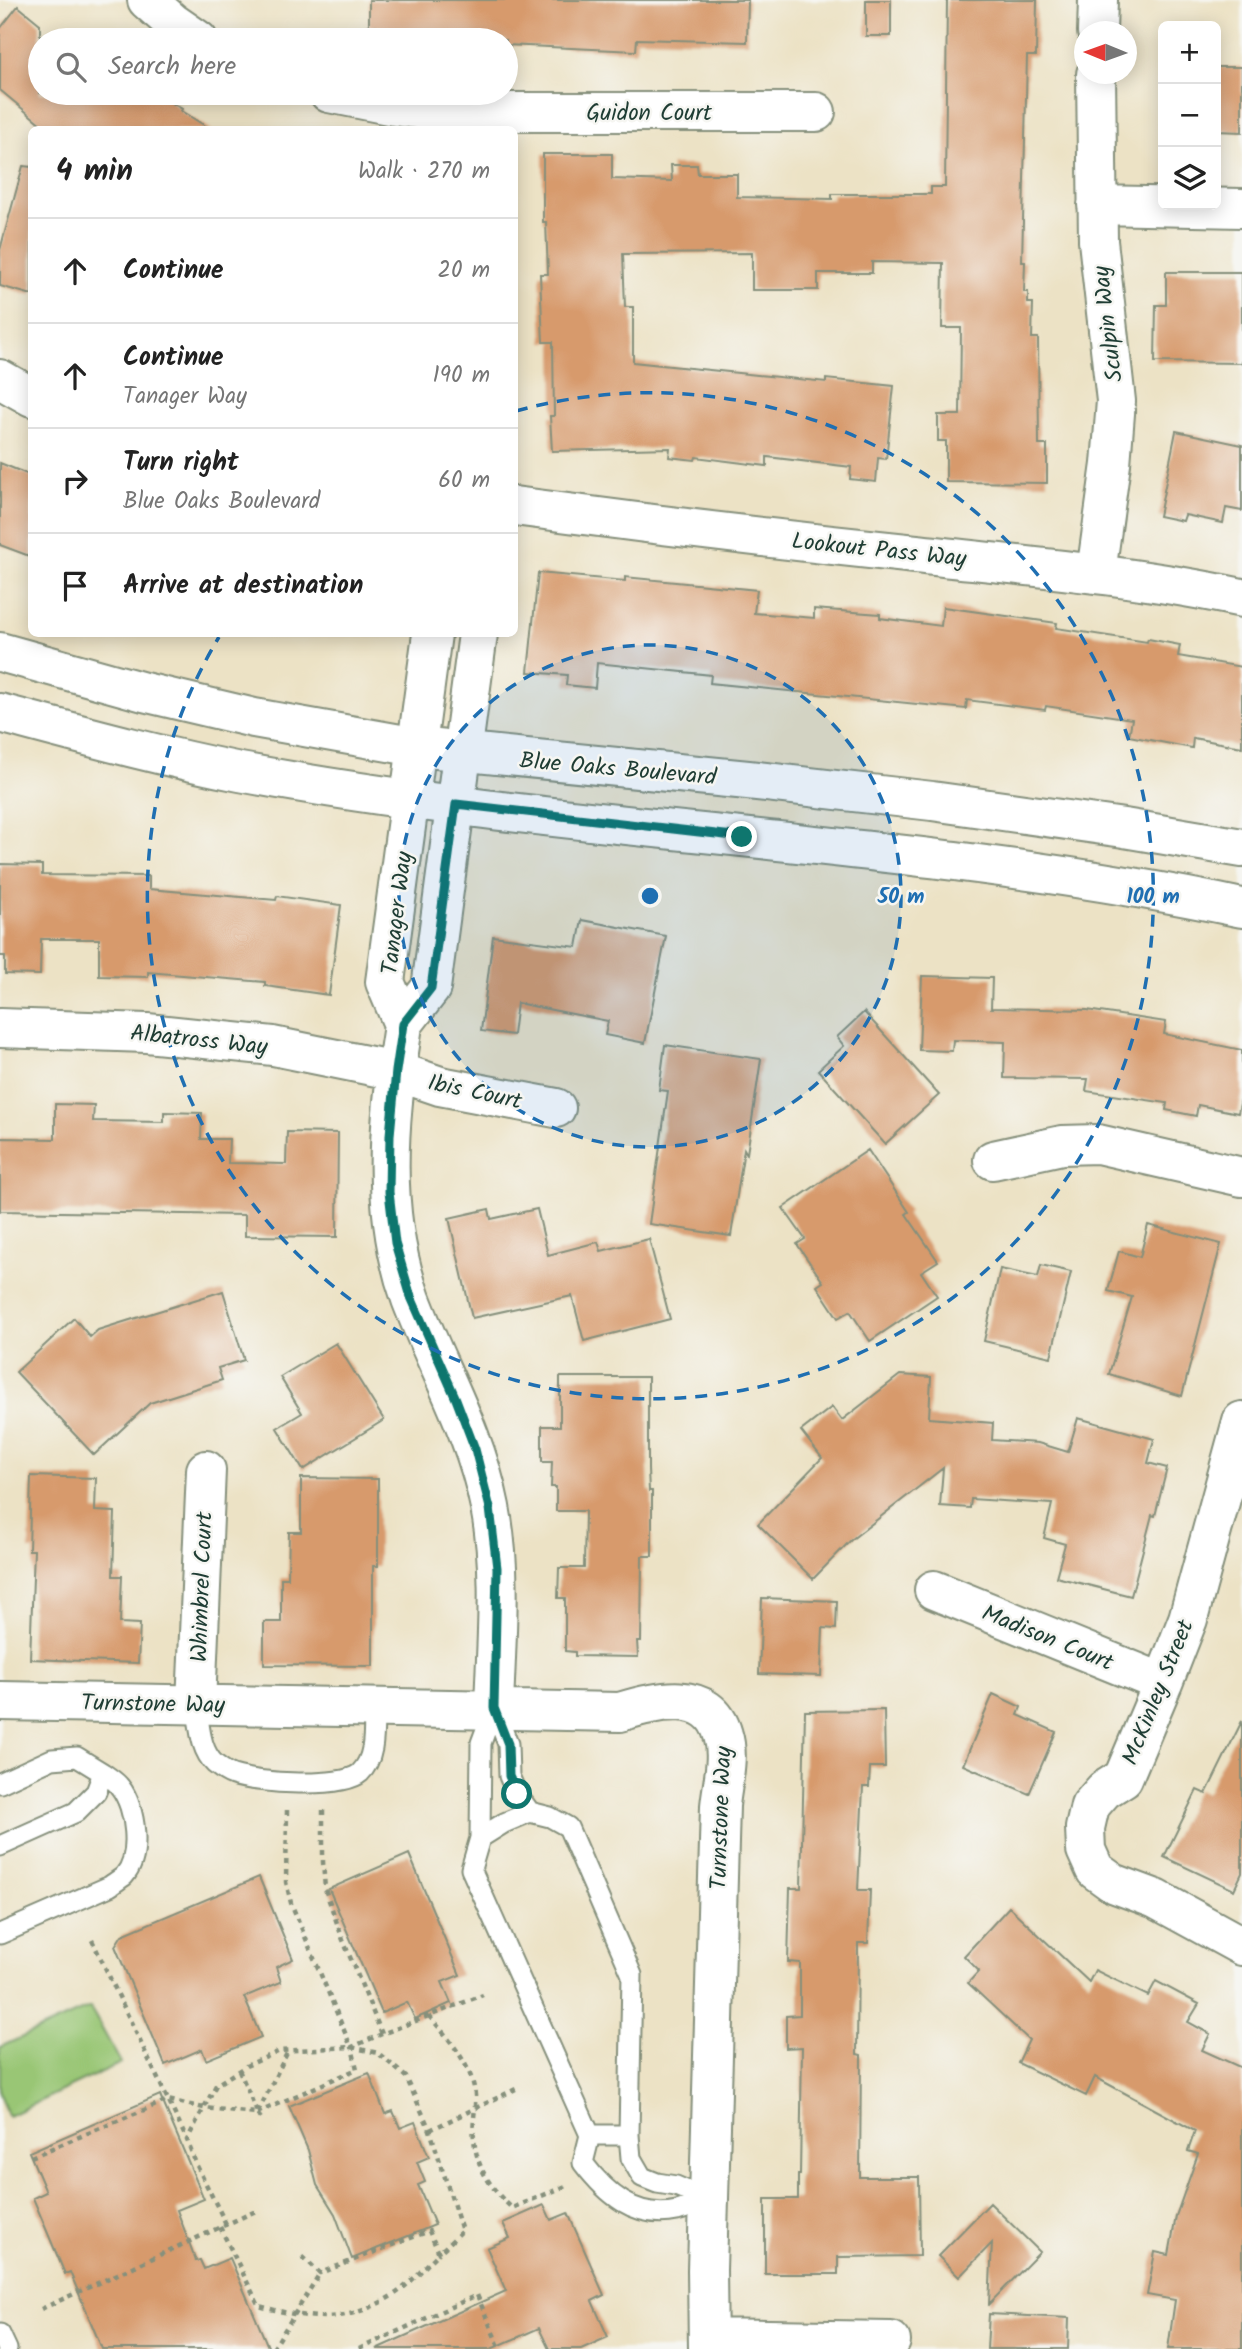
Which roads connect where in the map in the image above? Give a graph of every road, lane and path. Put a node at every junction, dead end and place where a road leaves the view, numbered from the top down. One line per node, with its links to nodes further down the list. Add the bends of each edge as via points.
1 (147, 0): 4 (street)
2 (1098, 0): 3 (street)
3 (1097, 21)
4 (181, 28)
5 (1096, 84): 9 (street, Sculpin Way)
6 (400, 105): 8 (street, Guidon Court)
7 (816, 112): 8 (street, Guidon Court)
8 (481, 120)
9 (1097, 205): 10 (street); 14 (street, Sculpin Way, via 1116,401)
10 (1242, 208)
11 (0, 379): 12 (street)
12 (28, 395)
13 (518, 506): 14 (street, Lookout Pass Way)
14 (1096, 573): 15 (street, Lookout Pass Way)
15 (1242, 598)
16 (432, 637): 20 (street, Tanager Way)
17 (478, 637): 21 (street, Tanager Way)
18 (0, 652): 20 (street, Blue Oaks Boulevard, via 254,718)
19 (0, 713): 22 (street, via 226,769)
20 (417, 747): 21 (street, Blue Oaks Boulevard); 22 (street, Tanager Way)
21 (463, 753): 23 (street, Tanager Way); 24 (street, Blue Oaks Boulevard, via 932,801)
22 (410, 798): 23 (street); 26 (street, Tanager Way, via 385,982)
23 (456, 804): 25 (street, via 926,858); 26 (street, Tanager Way, via 431,988)
24 (1242, 848)
25 (1242, 908)
26 (403, 1024): 28 (street, Tanager Way)
27 (0, 1028): 28 (street, Albatross Way, via 201,1038 273,1046)
28 (396, 1071): 29 (street, Ibis Court, via 440,1086); 39 (street, Tanager Way, via 389,1192 395,1243 411,1297 475,1449 490,1508 497,1568)
29 (556, 1108)
30 (993, 1160): 31 (street, via 1062,1145 1098,1144)
31 (1242, 1177)
32 (1242, 1421): 35 (street, McKinley Street, via 1188,1619)
33 (206, 1470): 37 (street, Whimbrel Court)
34 (934, 1590): 35 (street, Madison Court)
35 (1163, 1683): 49 (street, McKinley Street, via 1123,1778 1090,1806 1086,1850 1096,1870 1112,1883 1156,1899)
36 (0, 1701): 37 (street, Turnstone Way)
37 (196, 1704): 38 (street, Turnstone Way); 38 (lane, via 205,1750 230,1774 258,1781 319,1782 359,1774 370,1758)
38 (374, 1706): 39 (street, Turnstone Way)
39 (494, 1708): 44 (lane, via 508,1744 509,1776); 45 (lane, via 481,1743); 68 (street, Turnstone Way, via 620,1712 674,1700 698,1704 720,1726 725,1757)
40 (103, 1773): 41 (lane, via 77,1757 52,1759); 46 (lane, via 96,1792 76,1812); 47 (lane, via 120,1787 134,1815 132,1862 124,1876)
41 (0, 1783)
42 (287, 1809): 53 (path, via 290,1903)
43 (323, 1810): 52 (path, via 325,1889)
44 (530, 1812): 45 (lane); 64 (lane, via 568,1827 632,1975)
45 (480, 1838): 63 (lane, via 471,1869)
46 (0, 1846)
47 (0, 1934)
48 (92, 1940): 57 (path)
49 (1242, 1946)
50 (483, 1995): 51 (path)
51 (429, 2015): 52 (path); 59 (path, via 463,2059 475,2093)
52 (382, 2034): 53 (path)
53 (352, 2047): 54 (path); 60 (path, via 357,2069); 62 (path, via 378,2053 406,2077)
54 (288, 2051): 55 (path); 60 (path)
55 (239, 2070): 58 (path, via 216,2085); 60 (path)
56 (520, 2087): 59 (path)
57 (168, 2100): 58 (path); 65 (path); 66 (path)
58 (204, 2108): 60 (path); 65 (path)
59 (475, 2108): 62 (path); 67 (path, via 479,2168 501,2199 512,2208)
60 (257, 2113): 61 (path)
61 (262, 2120)
62 (429, 2130): 71 (path, via 462,2231)
63 (590, 2135): 64 (lane); 68 (lane, via 583,2163 599,2185 624,2202 653,2211 676,2211)
64 (629, 2135): 68 (lane, via 631,2158 642,2177)
65 (187, 2140): 70 (path)
66 (30, 2157)
67 (566, 2186)
68 (709, 2200): 78 (street, Turnstone Way)
69 (258, 2210): 70 (path)
70 (223, 2226): 74 (path); 75 (path, via 259,2306)
71 (439, 2253): 73 (path, via 429,2231); 75 (path, via 392,2297 358,2312 329,2318)
72 (301, 2255): 73 (path)
73 (320, 2273): 75 (path)
74 (41, 2309)
75 (295, 2315): 80 (path)
76 (0, 2334): 79 (lane)
77 (891, 2341): 78 (street)
78 (708, 2344)
79 (6, 2349)
80 (274, 2349)
81 (360, 2349): 82 (path, via 477,2295)
82 (500, 2349)

